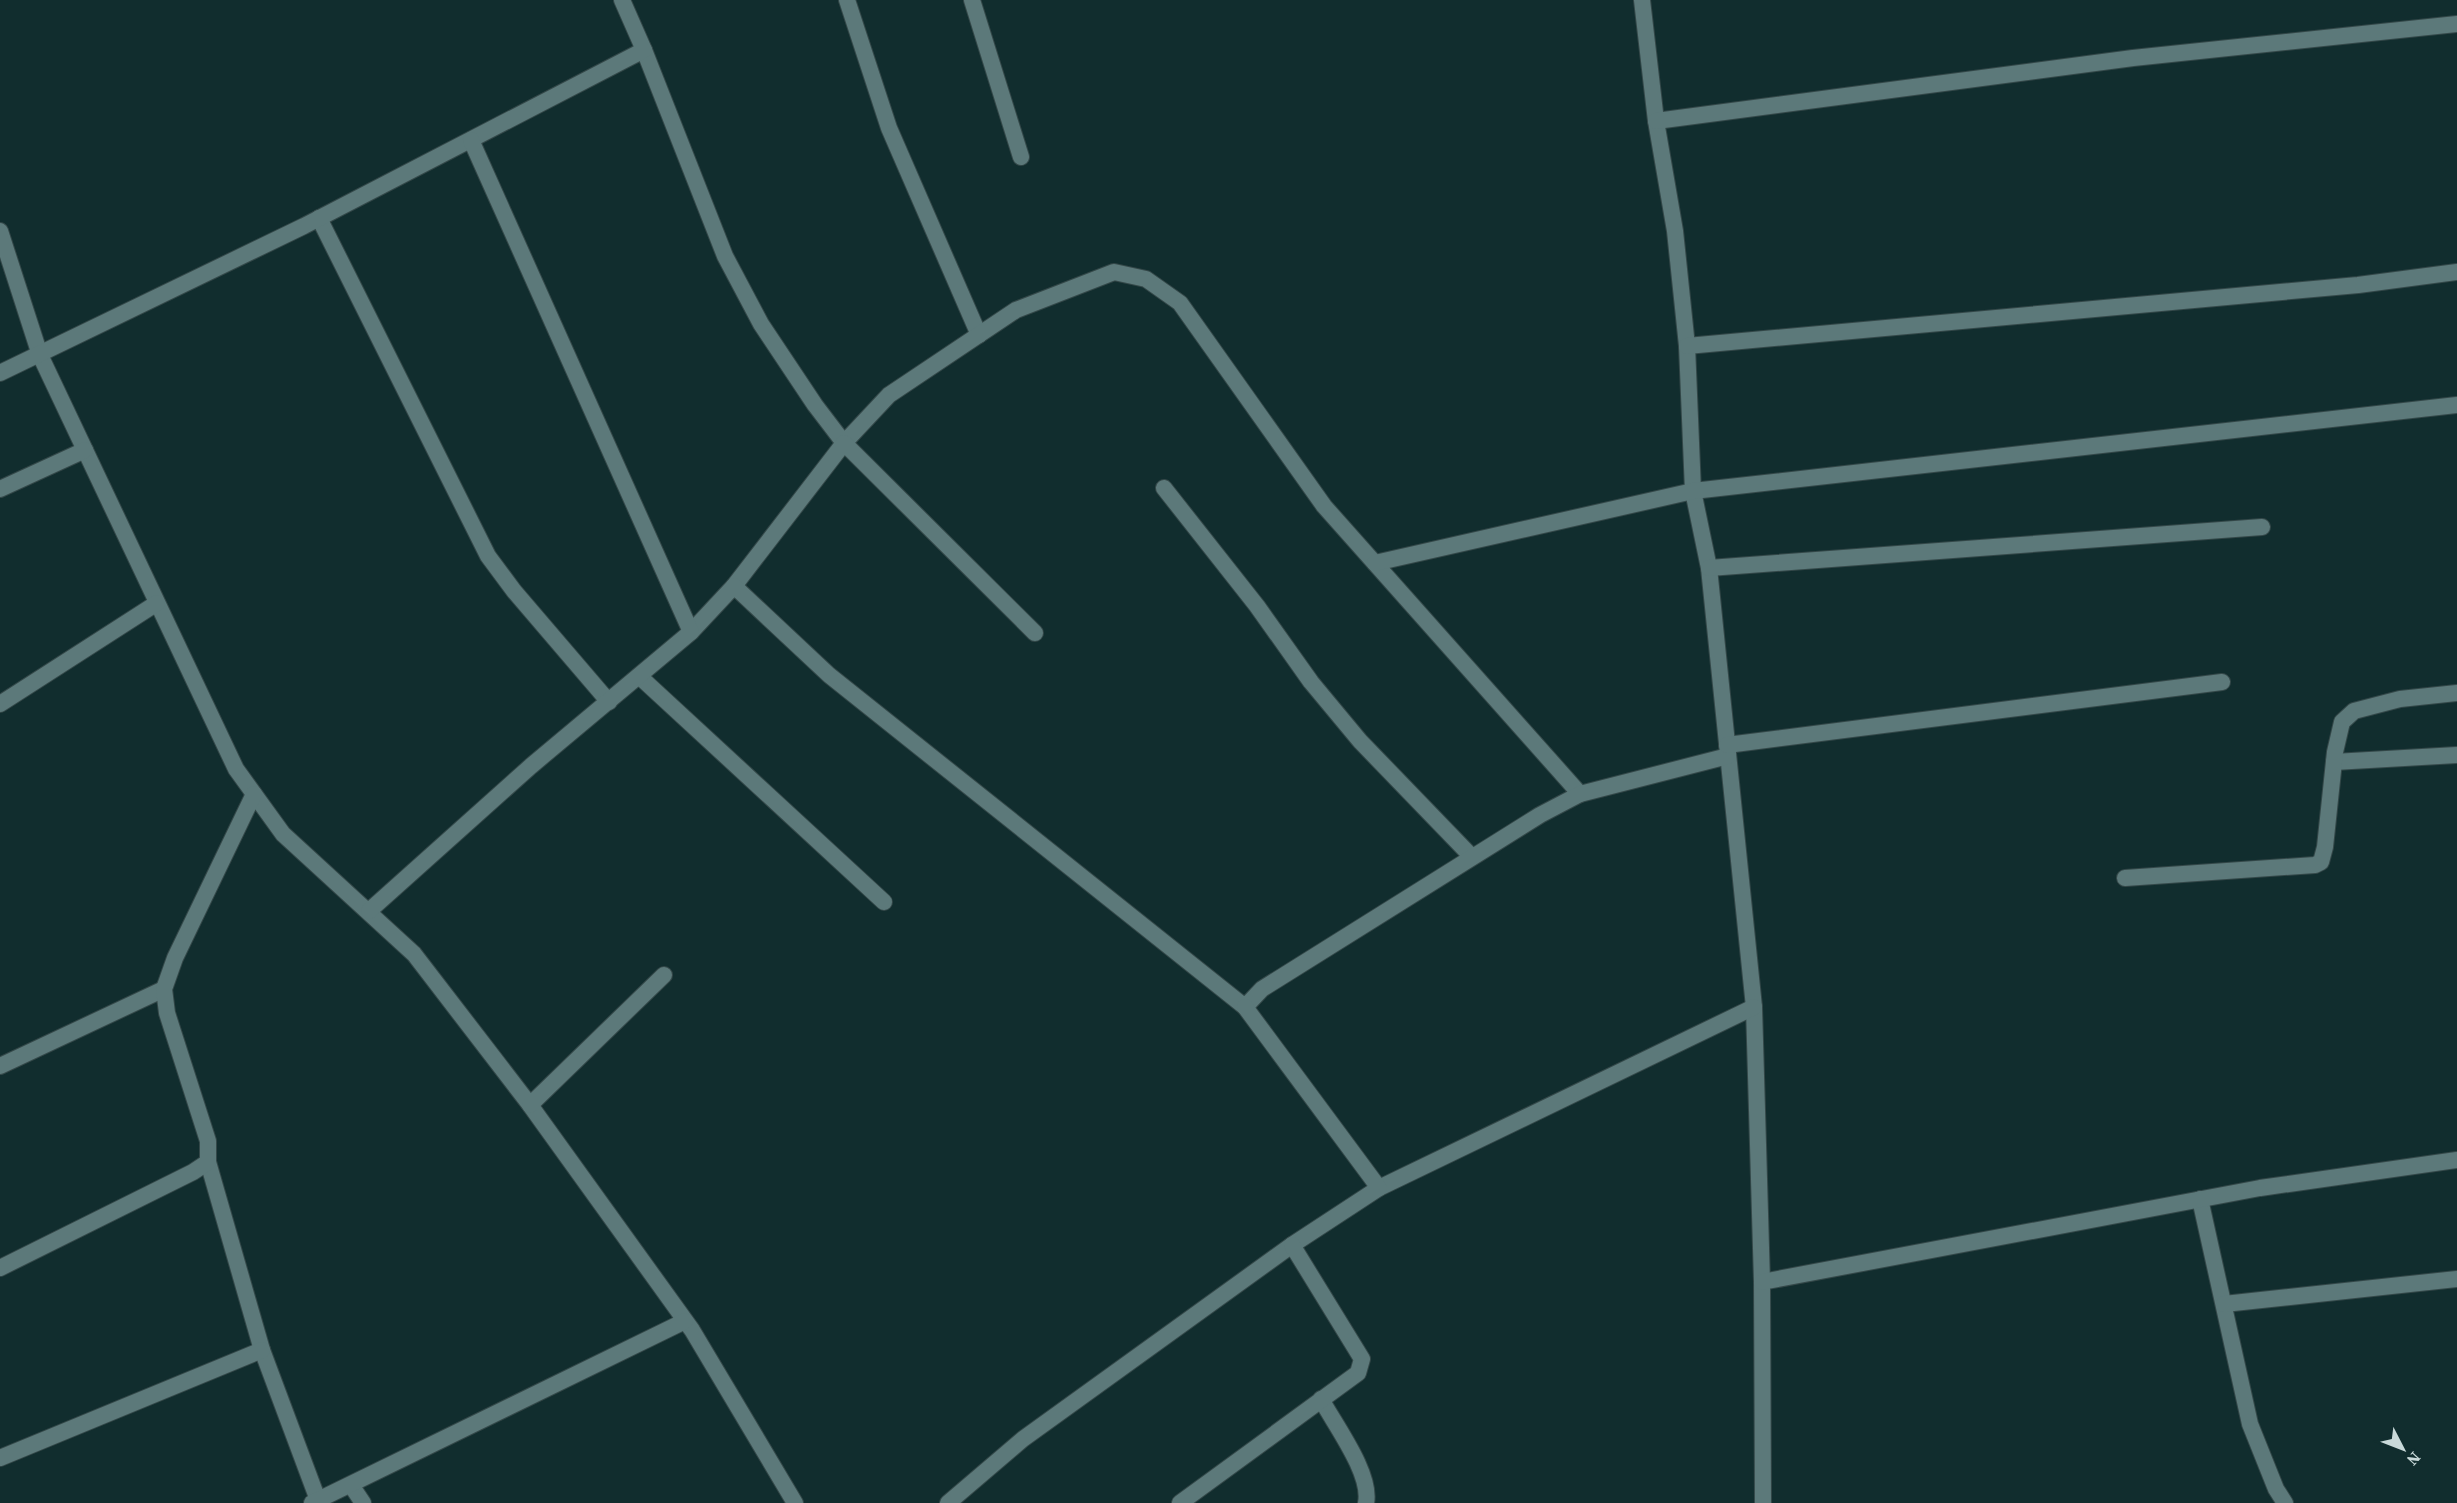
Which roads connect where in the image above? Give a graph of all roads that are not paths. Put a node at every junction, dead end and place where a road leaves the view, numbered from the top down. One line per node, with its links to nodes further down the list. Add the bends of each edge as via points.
1 (622, 0): 6 (street)
2 (847, 0): 13 (street, via 889,128)
3 (972, 0): 9 (street)
4 (1642, 0): 7 (street)
5 (2457, 24): 7 (street, via 2133,58)
6 (644, 50): 8 (street); 18 (street, via 725,256 761,324)
7 (1656, 121): 14 (street, via 1675,231)
8 (471, 140): 10 (street); 28 (street)
9 (1021, 157)
10 (319, 218): 15 (street); 33 (street, via 488,556)
11 (0, 231): 15 (street)
12 (2457, 272): 14 (street, via 2335,287)
13 (979, 334): 18 (street, via 890,395); 24 (street, via 1016,310 1114,272 1146,279 1180,303 1324,506)
14 (1687, 345): 22 (street)
15 (40, 355): 16 (street); 19 (street)
16 (0, 373)
17 (2457, 405): 22 (street)
18 (844, 443): 26 (street); 29 (street)
19 (85, 450): 21 (street); 27 (street)
20 (1164, 488): 40 (street, via 1360,741)
21 (0, 489)
22 (1693, 491): 24 (street); 25 (street)
23 (2262, 527): 25 (street)
24 (1375, 563): 39 (street)
25 (1709, 568): 35 (street)
26 (734, 586): 28 (street); 47 (street, via 829,675)
27 (158, 603): 34 (street); 38 (street, via 236,769)
28 (691, 632): 30 (street)
29 (1035, 633)
30 (639, 676): 33 (street); 42 (street)
31 (2222, 682): 35 (street)
32 (2457, 693): 37 (street, via 2400,699 2354,711 2342,722)
33 (609, 702): 43 (street)
34 (0, 704)
35 (1727, 750): 39 (street); 46 (street)
36 (2457, 755): 37 (street)
37 (2334, 762): 41 (street, via 2321,862)
38 (254, 794): 43 (street, via 283,834); 45 (street, via 175,958)
39 (1580, 794): 40 (street)
40 (1472, 857): 47 (street, via 1262,989)
41 (2125, 878)
42 (884, 902)
43 (369, 911): 49 (street, via 414,954)
44 (664, 975): 49 (street)
45 (164, 989): 48 (street); 51 (street, via 167,1014 208,1141)
46 (1754, 1006): 52 (street); 57 (street)
47 (1245, 1007): 52 (street)
48 (0, 1066)
49 (530, 1105): 59 (street)
50 (2457, 1160): 53 (street)
51 (208, 1162): 55 (street); 60 (street)
52 (1379, 1188): 54 (street)
53 (2200, 1199): 57 (street); 58 (street)
54 (1292, 1245): 61 (street, via 1362,1359 1358,1373); 67 (street, via 1023,1439)
55 (0, 1268)
56 (2457, 1279): 58 (street)
57 (1762, 1282): 70 (street)
58 (2224, 1304): 71 (street, via 2250,1424)
59 (685, 1321): 63 (street); 66 (street)
60 (262, 1350): 62 (street); 64 (street)
61 (1321, 1399): 68 (street); 69 (street, via 1363,1475)
62 (0, 1458)
63 (351, 1485): 64 (street); 65 (street)
64 (315, 1501)
65 (363, 1503)
66 (795, 1503)
67 (948, 1503)
68 (1180, 1503)
69 (1366, 1503)
70 (1763, 1503)
71 (2285, 1503)

